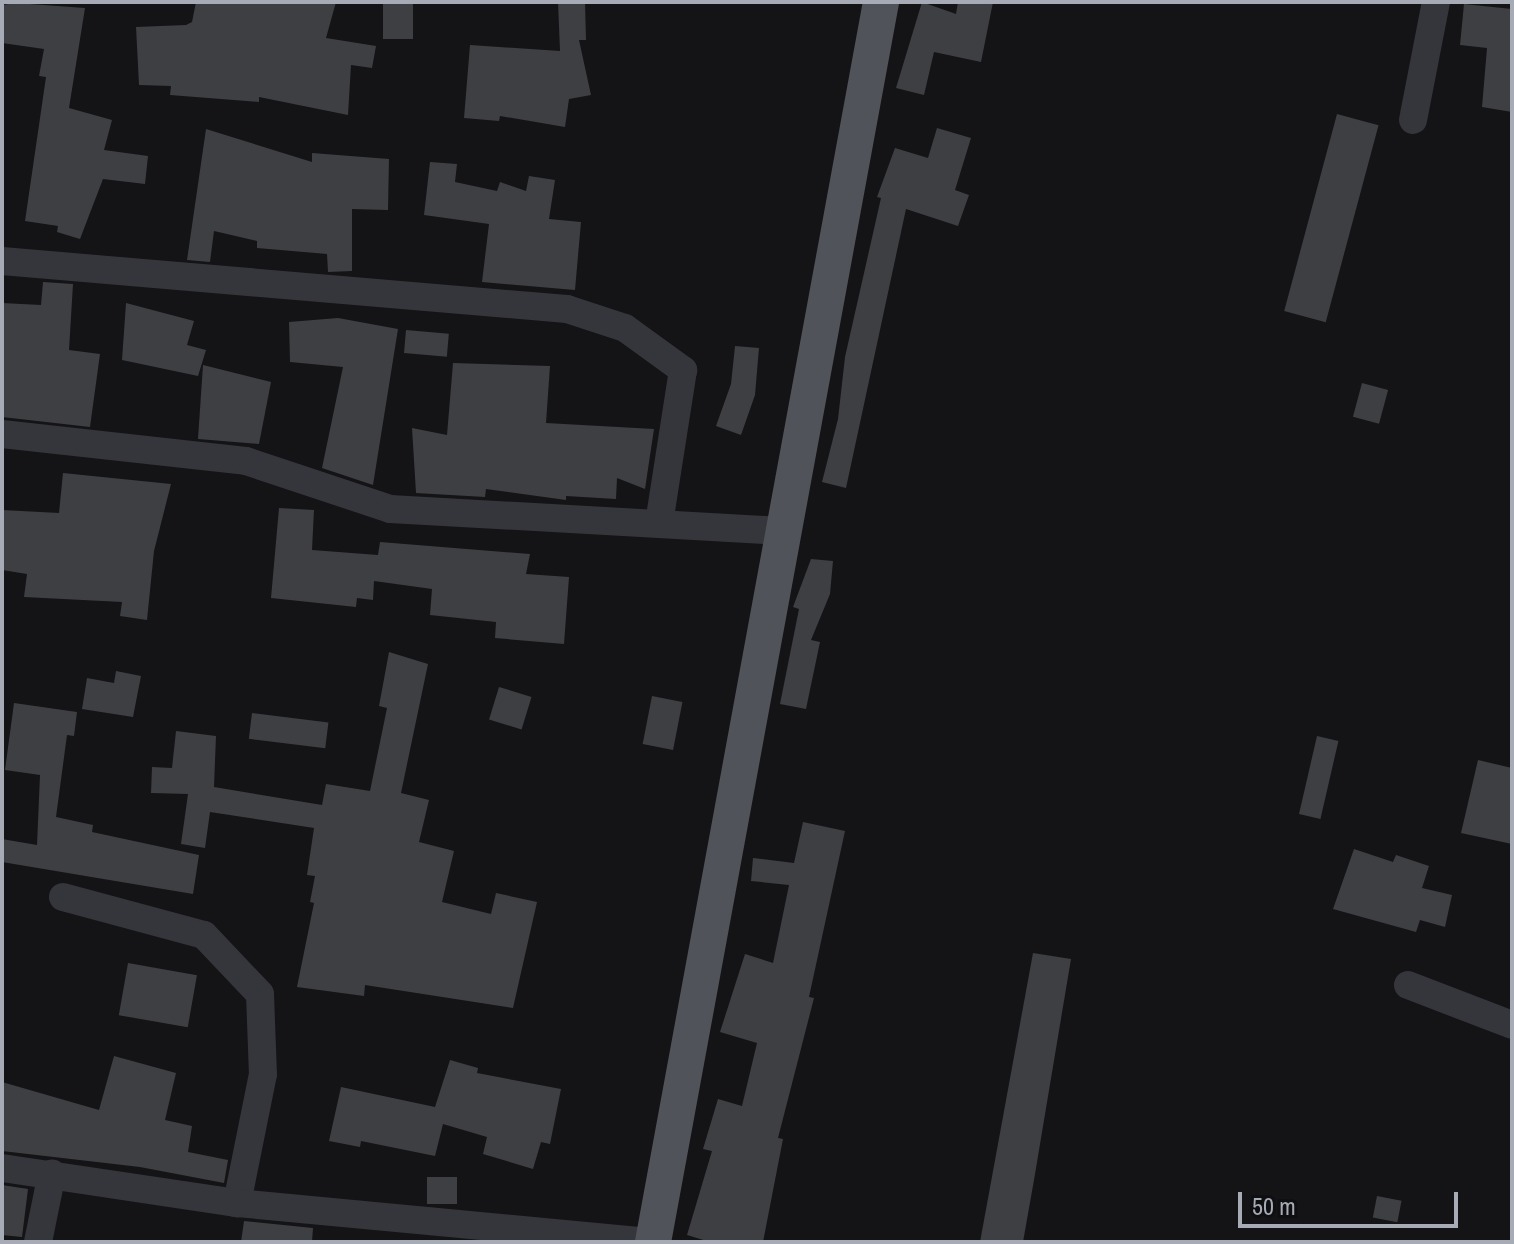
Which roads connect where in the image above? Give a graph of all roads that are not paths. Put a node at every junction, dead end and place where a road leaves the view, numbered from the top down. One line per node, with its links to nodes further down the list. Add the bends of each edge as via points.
1 (881, 2): 7 (main road)
2 (1436, 2): 3 (street)
3 (1413, 120)
4 (2, 261): 6 (street, via 567,309 625,328 683,370)
5 (2, 434): 6 (street, via 246,461 390,509)
6 (659, 523): 7 (street)
7 (781, 531): 15 (main road)
8 (63, 897): 13 (street, via 204,935 260,994 263,1074)
9 (1408, 985): 10 (street)
10 (1512, 1025)
11 (2, 1168): 12 (street)
12 (52, 1173): 13 (street); 14 (street)
13 (237, 1203): 15 (street)
14 (38, 1242)
15 (651, 1242)

